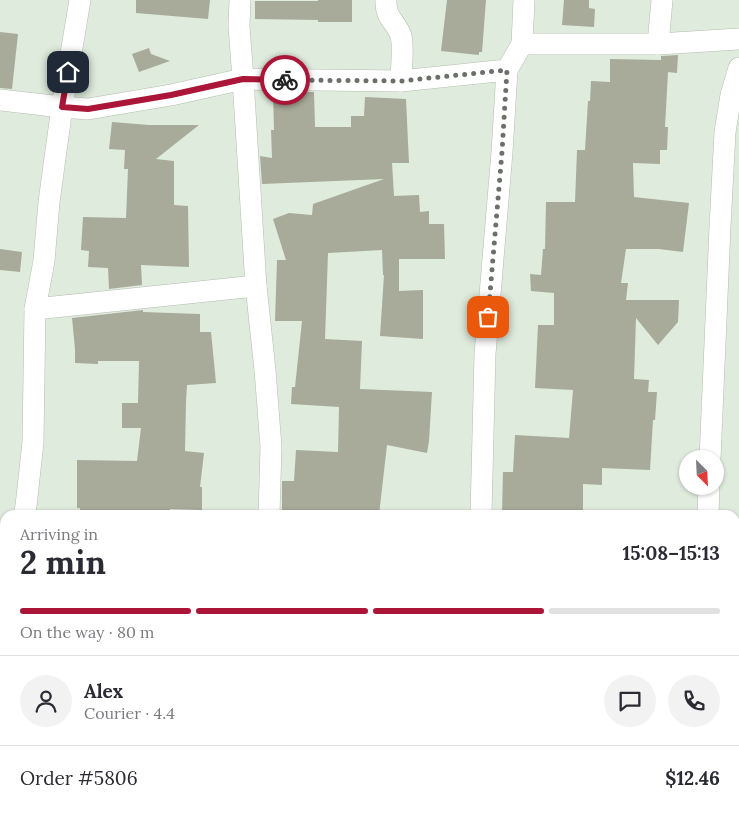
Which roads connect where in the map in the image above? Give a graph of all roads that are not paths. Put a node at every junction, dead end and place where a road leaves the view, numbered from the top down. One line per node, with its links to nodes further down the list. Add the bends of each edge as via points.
1 (80, 0): 14 (street)
2 (240, 0): 11 (street, via 238,26)
3 (386, 0): 12 (street, via 388,15 401,37)
4 (524, 0): 7 (street)
5 (662, 0): 8 (street)
6 (739, 39): 8 (street)
7 (522, 44): 8 (street); 10 (street)
8 (658, 44)
9 (739, 68): 17 (street, via 725,132)
10 (507, 70): 12 (street); 21 (street, via 486,354)
11 (243, 79): 12 (street); 14 (street, via 88,109); 15 (street)
12 (401, 81)
13 (0, 100): 14 (street)
14 (62, 107): 16 (street, via 44,261)
15 (256, 286): 16 (street); 20 (street, via 271,447)
16 (35, 309): 19 (street, via 33,442)
17 (710, 450)
18 (709, 495): 22 (street)
19 (25, 510)
20 (269, 510)
21 (481, 510)
22 (708, 510)

